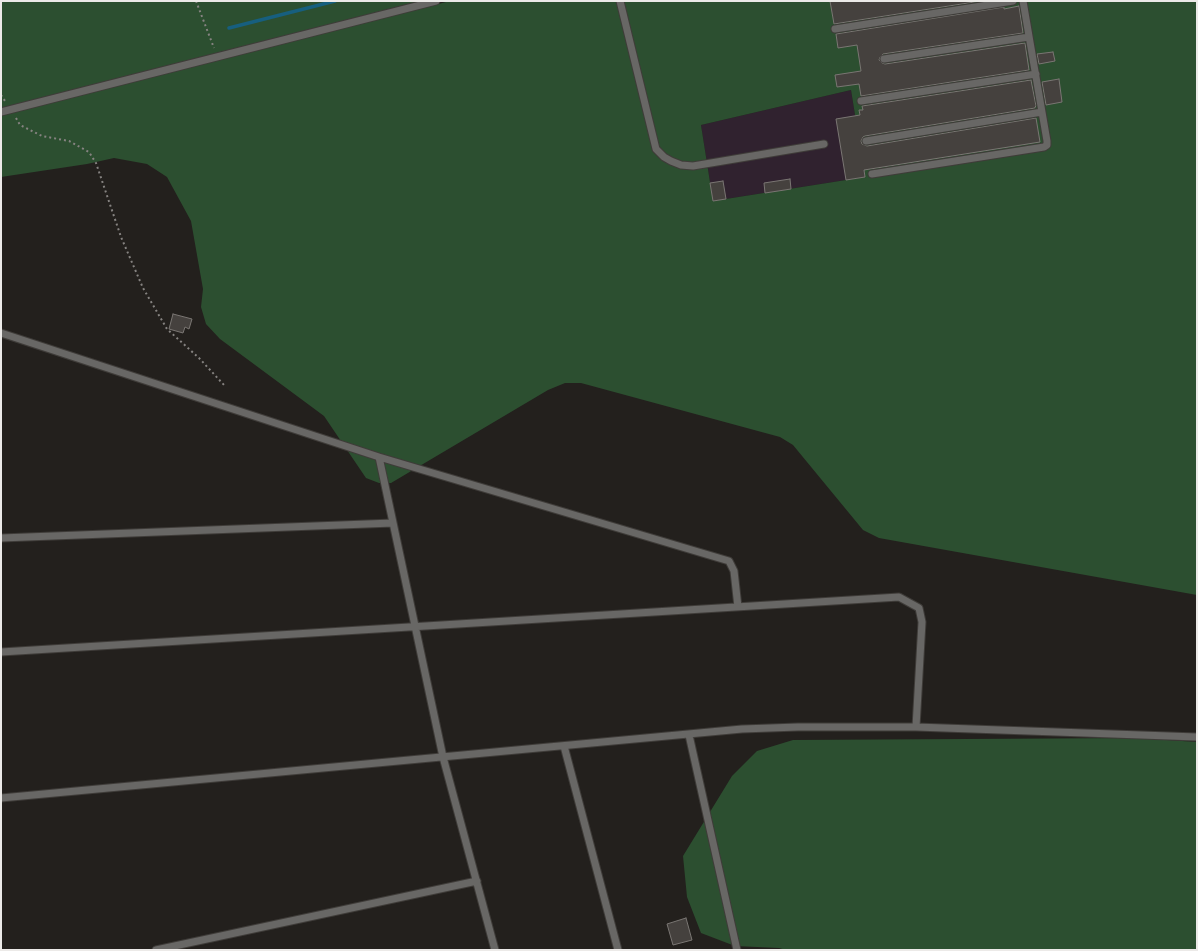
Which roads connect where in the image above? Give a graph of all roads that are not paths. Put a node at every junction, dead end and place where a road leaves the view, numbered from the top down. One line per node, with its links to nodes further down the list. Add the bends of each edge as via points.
1 (436, 1): 10 (lane)
2 (620, 1): 13 (lane, via 656,149 664,157 693,166)
3 (1013, 1): 5 (lane)
4 (1023, 1): 6 (lane)
5 (835, 29)
6 (1029, 37): 7 (lane); 8 (lane)
7 (884, 59)
8 (1036, 74): 9 (lane); 11 (lane)
9 (861, 101)
10 (1, 112)
11 (1042, 112): 12 (lane); 14 (lane, via 1047,146)
12 (866, 140)
13 (824, 144)
14 (872, 174)
15 (1, 333): 16 (lane)
16 (379, 457): 17 (lane); 19 (lane, via 730,561 734,571)
17 (393, 523): 18 (lane); 20 (lane)
18 (1, 538)
19 (738, 607): 20 (lane); 22 (lane, via 899,597 919,608 922,622)
20 (416, 627): 21 (lane); 26 (lane)
21 (1, 652)
22 (916, 727): 23 (lane, via 798,727 742,729); 24 (lane)
23 (689, 735): 25 (lane); 32 (lane)
24 (1197, 737)
25 (564, 746): 26 (lane); 31 (lane)
26 (443, 758): 27 (lane); 28 (lane)
27 (1, 798)
28 (477, 881): 29 (lane); 30 (lane)
29 (156, 950)
30 (496, 950)
31 (618, 950)
32 (737, 950)

